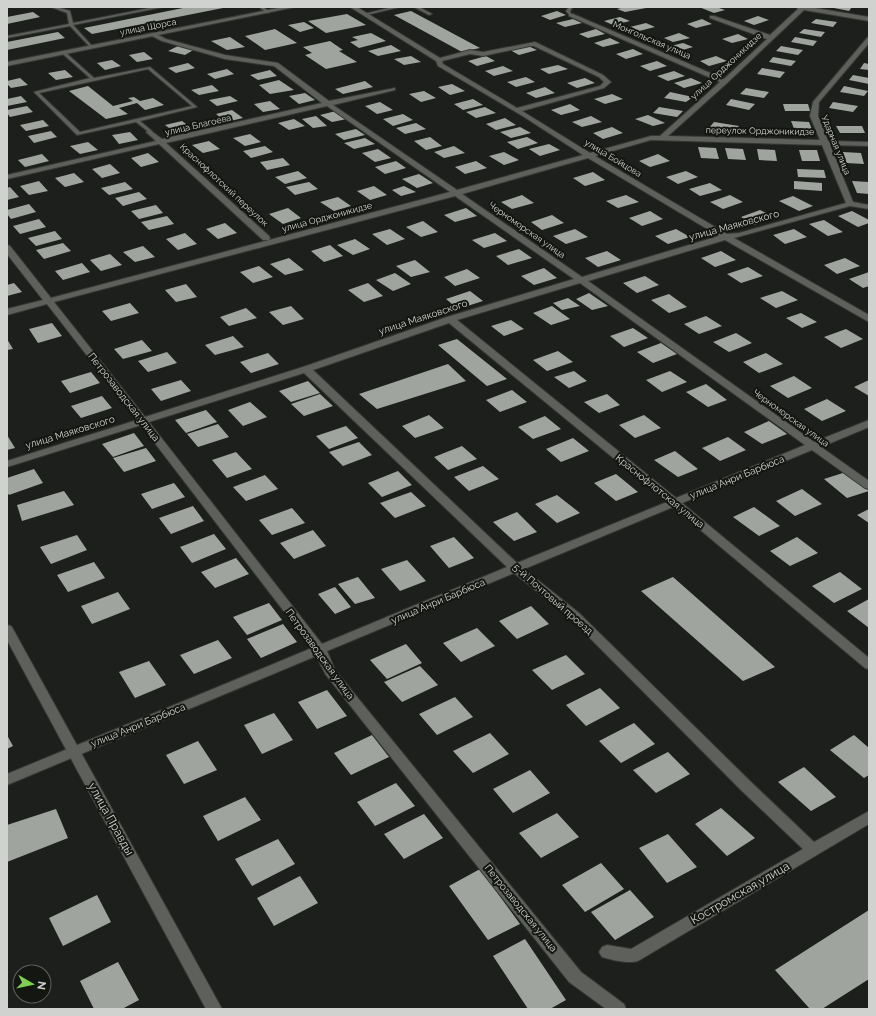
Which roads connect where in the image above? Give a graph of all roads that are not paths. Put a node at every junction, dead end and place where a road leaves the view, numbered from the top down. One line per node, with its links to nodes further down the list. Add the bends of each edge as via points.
1 (52, 7): 16 (lane, via 69,12)
2 (162, 7): 16 (lane)
3 (261, 7): 10 (lane)
4 (292, 7): 10 (street, улица Щорса)
5 (353, 7): 11 (street, улица Бойцова)
6 (398, 7): 11 (lane)
7 (416, 7): 12 (lane)
8 (571, 7): 13 (lane, via 568,11)
9 (801, 7): 15 (street); 19 (street, улица Орджоникидзе)
10 (268, 12): 17 (street, улица Щорса)
11 (366, 14): 23 (street, улица Бойцова)
12 (430, 14)
13 (571, 15): 26 (street, Монгольская улица)
14 (712, 17): 19 (street)
15 (869, 19)
16 (71, 25): 18 (lane); 21 (lane)
17 (154, 35): 21 (street, улица Щорса); 28 (street, Черноморская улица, via 225,57 276,64)
18 (7, 37)
19 (770, 38): 26 (street, улица Орджоникидзе)
20 (869, 39): 35 (street, Ударная улица, via 816,102 814,116)
21 (91, 47): 22 (street, улица Щорса)
22 (64, 53): 24 (street, улица Щорса); 25 (lane)
23 (439, 60): 29 (street, улица Бойцова, via 440,65); 29 (street, via 470,52 483,54 535,44 608,82 602,87)
24 (7, 64)
25 (93, 79): 30 (lane, via 36,92 79,134); 30 (lane, via 149,68 195,107)
26 (725, 82): 33 (street, улица Орджоникидзе)
27 (392, 89): 28 (street, улица Благоева)
28 (328, 104): 34 (street, улица Благоева); 39 (street, Черноморская улица)
29 (518, 110): 37 (street, улица Бойцова)
30 (136, 120): 31 (lane)
31 (150, 132): 34 (street, Краснофлотский переулок)
32 (651, 138): 33 (street, переулок Орджоникидзе); 37 (street, улица Орджоникидзе)
33 (662, 138): 35 (street, переулок Орджоникидзе)
34 (162, 142): 38 (street, улица Благоева); 43 (street, Краснофлотский переулок)
35 (825, 142): 36 (street, переулок Орджоникидзе); 40 (street, Ударная улица)
36 (869, 144)
37 (588, 155): 39 (street, улица Орджоникидзе); 42 (street, улица Бойцова)
38 (7, 177)
39 (456, 193): 45 (street, Черноморская улица); 46 (street, улица Орджоникидзе)
40 (850, 204): 41 (street); 42 (street, улица Маяковского)
41 (869, 207)
42 (726, 237): 45 (street, улица Маяковского); 49 (street, улица Бойцова)
43 (266, 238)
44 (7, 248): 46 (street, Петрозаводская улица)
45 (582, 281): 48 (street, улица Маяковского); 53 (street, Черноморская улица)
46 (49, 301): 47 (street, улица Орджоникидзе); 51 (street, Петрозаводская улица)
47 (7, 312)
48 (450, 319): 50 (street, улица Маяковского); 56 (street, Краснофлотская улица)
49 (869, 319)
50 (306, 369): 51 (street, улица Маяковского); 57 (street, 5-й Почтовый проезд)
51 (143, 421): 54 (street, улица Маяковского); 59 (street, Петрозаводская улица)
52 (869, 424): 53 (street, улица Анри Барбюса)
53 (814, 446): 55 (street, Черноморская улица); 56 (street, улица Анри Барбюса)
54 (7, 464)
55 (869, 486)
56 (675, 503): 57 (street, улица Анри Барбюса); 60 (street, Краснофлотская улица)
57 (515, 568): 59 (street, улица Анри Барбюса); 64 (street, 5-й Почтовый проезд, via 575,616)
58 (7, 629): 61 (street, улица Правды)
59 (320, 650): 61 (street, улица Анри Барбюса); 67 (street, Петрозаводская улица, via 330,672 575,977)
60 (869, 665)
61 (74, 752): 62 (street, улица Анри Барбюса); 66 (street, улица Правды)
62 (7, 780)
63 (869, 817): 64 (street, Костромская улица)
64 (813, 850): 65 (street, Костромская улица, via 633,956)
65 (607, 952)
66 (214, 1009)
67 (618, 1009)

